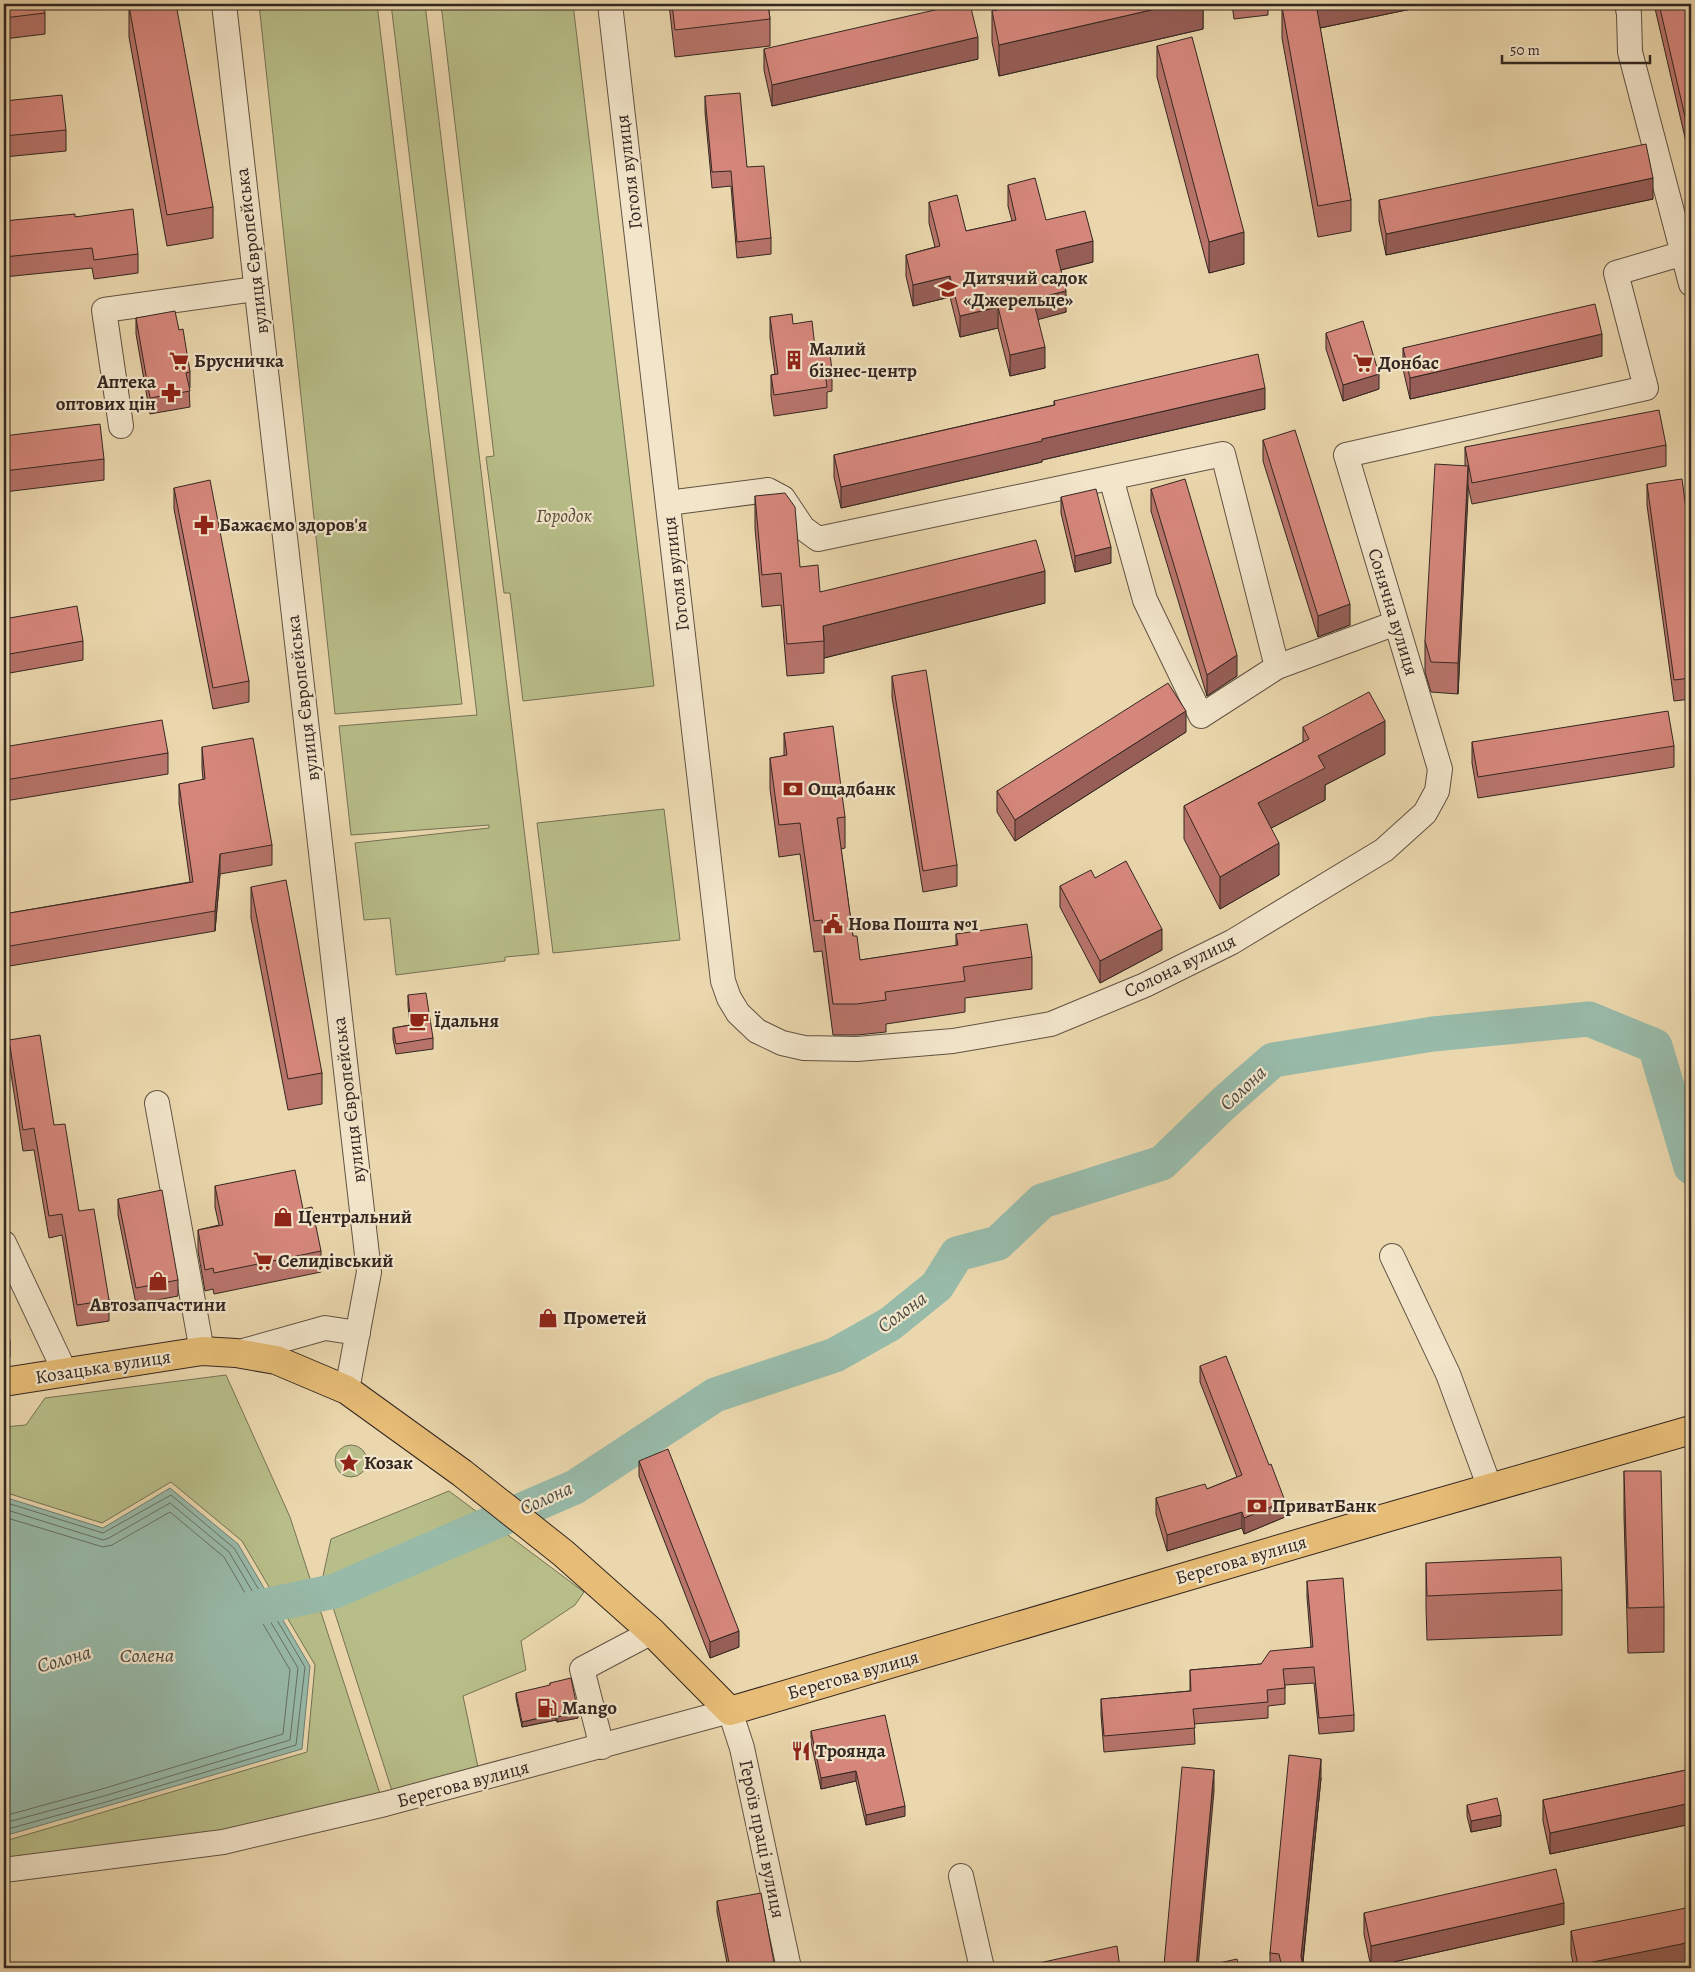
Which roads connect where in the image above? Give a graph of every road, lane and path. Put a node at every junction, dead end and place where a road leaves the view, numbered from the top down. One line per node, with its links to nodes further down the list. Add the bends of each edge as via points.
1 (224, 4): 6 (street, вулиця Європейська)
2 (610, 4): 9 (street, Гоголя вулиця)
3 (1627, 4): 4 (street, via 1630,52)
4 (1684, 253): 5 (street); 10 (street, Сонячна вулиця, via 1616,273 1646,388 1346,455)
5 (1691, 284)
6 (256, 289): 7 (street, via 104,310); 17 (street, вулиця Європейська, via 369,1272)
7 (121, 426)
8 (1111, 478): 9 (street, via 818,539 803,528 783,498 768,490); 11 (street, via 1223,454); 11 (street, via 1144,600 1201,716)
9 (668, 503): 13 (street, Гоголя вулиця, via 726,990 738,1013 757,1031 782,1043 804,1048)
10 (1396, 624): 11 (street); 12 (street, Сонячна вулиця)
11 (1276, 667)
12 (1440, 769): 13 (street, Солона вулиця, via 1437,791 1425,813 1384,850 1232,942 1153,980 1051,1024 954,1041)
13 (857, 1049)
14 (157, 1103): 18 (street)
15 (4, 1243): 20 (street)
16 (1392, 1256): 24 (street, via 1448,1374)
17 (358, 1333): 19 (street, via 325,1328); 22 (street, вулиця Європейська)
18 (202, 1351): 19 (main road, Козацька вулиця); 20 (main road, Козацька вулиця)
19 (236, 1353): 22 (main road, Козацька вулиця, via 276,1360)
20 (65, 1372): 21 (main road, Козацька вулиця)
21 (4, 1382)
22 (347, 1390): 25 (main road, Козацька вулиця, via 462,1473 563,1553)
23 (1691, 1430): 24 (main road, Берегова вулиця)
24 (1490, 1488): 26 (main road, Берегова вулиця)
25 (652, 1632): 26 (main road, Козацька вулиця); 27 (street, via 582,1669)
26 (730, 1712): 27 (street, Берегова вулиця); 30 (street, Героїв праці вулиця, via 742,1748)
27 (602, 1747): 28 (street, Берегова вулиця, via 385,1804 223,1842)
28 (4, 1870)
29 (961, 1876): 31 (street)
30 (789, 1968)
31 (982, 1968)

